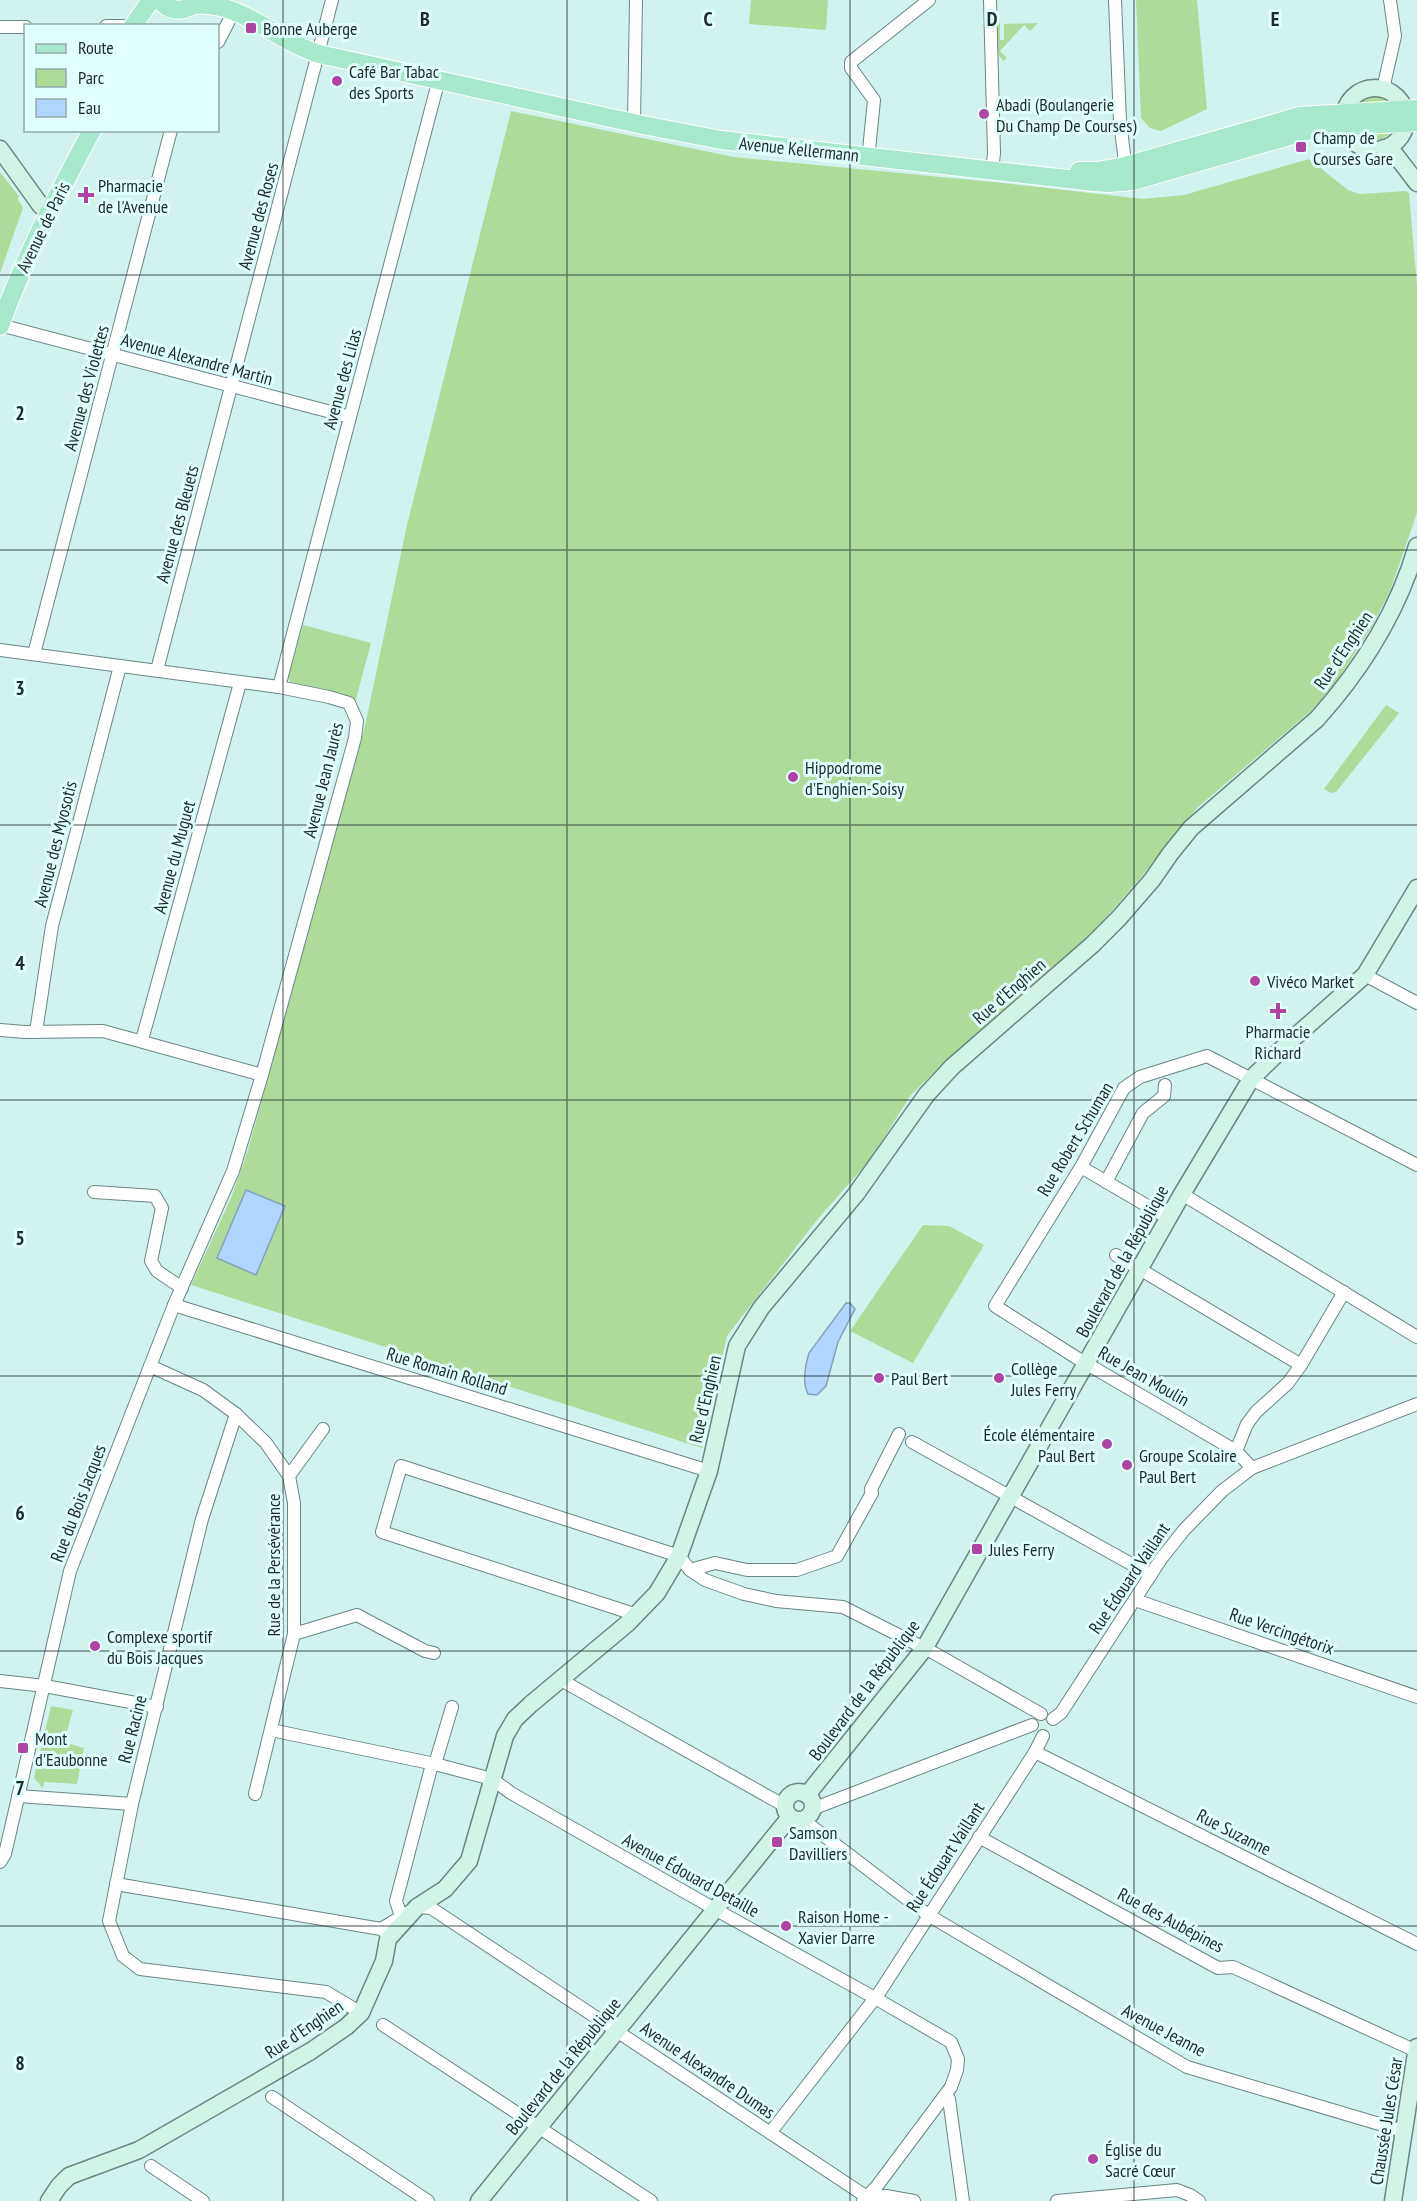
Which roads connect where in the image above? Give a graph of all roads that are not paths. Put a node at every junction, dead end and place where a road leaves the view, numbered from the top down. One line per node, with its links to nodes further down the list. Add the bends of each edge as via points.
1 (332, 0): 15 (street, Avenue des Roses)
2 (634, 0): 19 (street)
3 (928, 0): 26 (street, via 851,62 851,68 874,100)
4 (990, 0): 27 (street)
5 (1114, 0): 28 (street, via 1120,121)
6 (1390, 0): 17 (street, via 1395,36)
7 (159, 2): 8 (main road, Avenue Kellermann, via 180,10); 10 (main road); 11 (main road)
8 (195, 3): 9 (main road, Avenue Kellermann)
9 (233, 5): 14 (street); 15 (main road, Avenue Kellermann, via 297,46)
10 (135, 24)
11 (146, 24)
12 (0, 27): 13 (street)
13 (24, 27)
14 (219, 40)
15 (320, 50): 16 (main road, Avenue Kellermann); 19 (main road, Avenue Kellermann); 34 (street, Avenue des Roses)
16 (439, 79): 19 (main road, Avenue Kellermann); 35 (street, Avenue des Lilas)
17 (1383, 89): 18 (street, via 1362,90 1353,96); 20 (street, via 1395,95)
18 (1345, 119): 20 (main road, Avenue Kellermann); 24 (street, via 1350,137 1359,145); 28 (main road, Avenue Kellermann)
19 (634, 120): 26 (main road, Avenue Kellermann, via 757,146)
20 (1409, 120): 24 (street, via 1392,145); 29 (street, via 1401,147)
21 (79, 132): 30 (main road, Avenue de Paris)
22 (91, 132): 30 (main road, Avenue de Paris)
23 (170, 132): 33 (street, Avenue des Violettes)
24 (1384, 148): 29 (street, via 1394,153)
25 (0, 149): 30 (street)
26 (870, 153): 27 (main road, Avenue Kellermann)
27 (993, 167): 28 (main road, Avenue Kellermann, via 1098,183)
28 (1127, 174)
29 (1417, 181)
30 (45, 209): 31 (main road, Avenue de Paris); 32 (main road, Avenue de Paris)
31 (0, 296)
32 (0, 326): 33 (street, Avenue Alexandre Martin)
33 (113, 356): 34 (street, Avenue Alexandre Martin); 38 (street, Avenue des Violettes)
34 (232, 386): 35 (street, Avenue Alexandre Martin); 40 (street, Avenue des Bleuets)
35 (350, 417): 42 (street, Avenue des Lilas)
36 (1416, 555): 76 (street, Rue d'Enghien, via 1383,628 1334,700 1191,828 1143,891 1092,945 952,1067 927,1094 856,1194 761,1308 737,1346)
37 (0, 650): 38 (street, Avenue Jean Jaurès)
38 (34, 654): 39 (street, Avenue Jean Jaurès)
39 (120, 666): 40 (street, Avenue Jean Jaurès); 47 (street, Avenue des Myosotis, via 52,926)
40 (157, 670): 41 (street, Avenue Jean Jaurès)
41 (240, 683): 42 (street, Avenue Jean Jaurès); 48 (street, Avenue du Muguet)
42 (279, 687): 49 (street, Avenue Jean Jaurès, via 349,703 357,721)
43 (1417, 888): 44 (street, Boulevard de la République)
44 (1365, 975): 45 (street); 50 (street, Boulevard de la République)
45 (1417, 1003)
46 (0, 1030): 47 (street)
47 (36, 1032): 48 (street, via 103,1031)
48 (142, 1040): 49 (street)
49 (262, 1075): 54 (street, Avenue Jean Jaurès)
50 (1251, 1079): 52 (street, Rue Robert Schuman); 53 (street, Rue Robert Schuman, via 1207,1056 1140,1077 1124,1088); 57 (street, Boulevard de la République)
51 (1165, 1085): 55 (street, via 1164,1096 1143,1113)
52 (1417, 1165)
53 (1081, 1167): 55 (street); 60 (street, Rue Robert Schuman)
54 (233, 1171): 62 (street, Rue du Bois Jacques)
55 (1106, 1182): 58 (street)
56 (94, 1192): 62 (street, via 154,1196 162,1208 151,1261 157,1271)
57 (1182, 1194): 58 (street, Boulevard de la République); 63 (street)
58 (1168, 1218): 61 (street, Boulevard de la République)
59 (1116, 1255): 61 (street)
60 (1019, 1265): 66 (street, Rue Jean Moulin, via 994,1306)
61 (1139, 1270): 66 (street, Boulevard de la République); 67 (street)
62 (182, 1288): 64 (street, Rue du Bois Jacques)
63 (1344, 1292): 65 (street); 67 (street)
64 (174, 1305): 68 (street, Rue du Bois Jacques); 76 (street, Rue Romain Rolland)
65 (1417, 1337)
66 (1087, 1364): 74 (street, Rue Jean Moulin); 78 (street, Boulevard de la République)
67 (1301, 1365): 74 (street, via 1288,1383 1256,1412)
68 (150, 1366): 70 (street, Rue de la Persévérance, via 203,1390); 89 (street, Rue du Bois Jacques, via 70,1571)
69 (1417, 1404): 75 (street, Rue Édouard Vaillant)
70 (236, 1414): 77 (street, Rue de la Persévérance, via 266,1443); 91 (street, Rue Racine, via 202,1519)
71 (323, 1429): 77 (street)
72 (899, 1434): 80 (street, via 837,1556 797,1570 747,1570 715,1563)
73 (912, 1442): 78 (street)
74 (1236, 1450): 75 (street, Rue Jean Moulin)
75 (1252, 1468): 81 (street, Rue Édouard Vaillant, via 1198,1514)
76 (709, 1471): 79 (street, Rue d'Enghien)
77 (289, 1476): 84 (street, Rue de la Persévérance, via 294,1503)
78 (1011, 1497): 81 (street); 85 (street, Boulevard de la République)
79 (679, 1556): 80 (street); 83 (street, Rue d'Enghien, via 657,1593); 83 (street, via 401,1466 382,1532)
80 (690, 1570): 85 (street, via 705,1580 744,1594 843,1607)
81 (1151, 1575): 82 (street, Rue Édouard Vaillant)
82 (1135, 1600): 90 (street, Rue Vercingétorix); 93 (street, Rue Édouard Vaillant, via 1061,1713)
83 (637, 1615): 87 (street, Rue d'Enghien)
84 (294, 1634): 86 (street, via 357,1615); 95 (street, Rue de la Persévérance)
85 (924, 1648): 93 (street); 103 (street, Boulevard de la République)
86 (434, 1653)
87 (561, 1680): 99 (street, Rue d'Enghien, via 515,1719 505,1736); 103 (street, Avenue Jeanne)
88 (0, 1681): 89 (street)
89 (45, 1686): 91 (street); 101 (street, Rue du Bois Jacques)
90 (1417, 1697)
91 (157, 1707): 102 (street, Rue Racine)
92 (452, 1707): 98 (street)
93 (1047, 1716): 94 (street, via 1034,1719); 96 (street, via 1055,1725 1052,1732)
94 (1032, 1725): 96 (street); 103 (street)
95 (271, 1730): 98 (street); 100 (street, Rue de la Persévérance)
96 (1043, 1736): 97 (street, Rue Édouart Vaillant)
97 (1035, 1752): 104 (street, Rue Édouart Vaillant); 113 (street, Rue Suzanne)
98 (435, 1764): 99 (street); 112 (street, via 396,1901)
99 (492, 1779): 107 (street, Rue d'Enghien, via 471,1856); 109 (street, Avenue Édouard Detaille)
100 (255, 1794)
101 (18, 1796): 102 (street); 105 (street, Rue du Bois Jacques)
102 (132, 1804): 106 (street, Rue Racine)
103 (799, 1809): 109 (street, Boulevard de la République); 111 (street, Avenue Jeanne)
104 (979, 1837): 111 (street, Rue Édouart Vaillant); 118 (street, Rue des Aubépines, via 1218,1968 1233,1967)
105 (0, 1862)
106 (116, 1884): 112 (street); 115 (street, Rue Racine, via 108,1921 123,1956 133,1966 148,1972 326,1992)
107 (445, 1889): 108 (street, Rue d'Enghien); 110 (street, via 437,1904)
108 (417, 1907): 110 (street, Avenue Alexandre Dumas, via 431,1908); 112 (street, Rue d'Enghien)
109 (714, 1909): 114 (street, Avenue Édouard Detaille); 117 (street, Boulevard de la République)
110 (440, 1914): 117 (street, Avenue Alexandre Dumas)
111 (928, 1915): 114 (street, Rue Édouart Vaillant); 122 (street, Avenue Jeanne, via 1187,2067)
112 (395, 1925): 115 (street, Rue d'Enghien)
113 (1417, 1944)
114 (875, 1998): 119 (street, Avenue Édouard Detaille, via 951,2042 958,2059 957,2070); 123 (street, Rue Édouart Vaillant)
115 (362, 2013): 127 (street, Rue d'Enghien, via 311,2051 139,2150 69,2176)
116 (383, 2025): 121 (street)
117 (616, 2031): 121 (street, Boulevard de la République); 123 (street, Avenue Alexandre Dumas)
118 (1417, 2049): 122 (street, Chaussée Jules César)
119 (946, 2094): 125 (street, Avenue Édouard Detaille); 133 (street)
120 (272, 2097): 129 (street)
121 (540, 2127): 130 (street, Boulevard de la République); 131 (street)
122 (1403, 2131): 135 (street, Chaussée Jules César)
123 (770, 2133): 125 (street, Avenue Alexandre Dumas)
124 (151, 2166): 128 (street)
125 (865, 2199): 132 (street, via 885,2196)
126 (1193, 2199): 134 (street, via 1176,2190)
127 (49, 2201)
128 (203, 2201)
129 (428, 2201)
130 (479, 2201)
131 (651, 2201)
132 (914, 2201)
133 (963, 2201)
134 (1057, 2201)
135 (1393, 2201)

